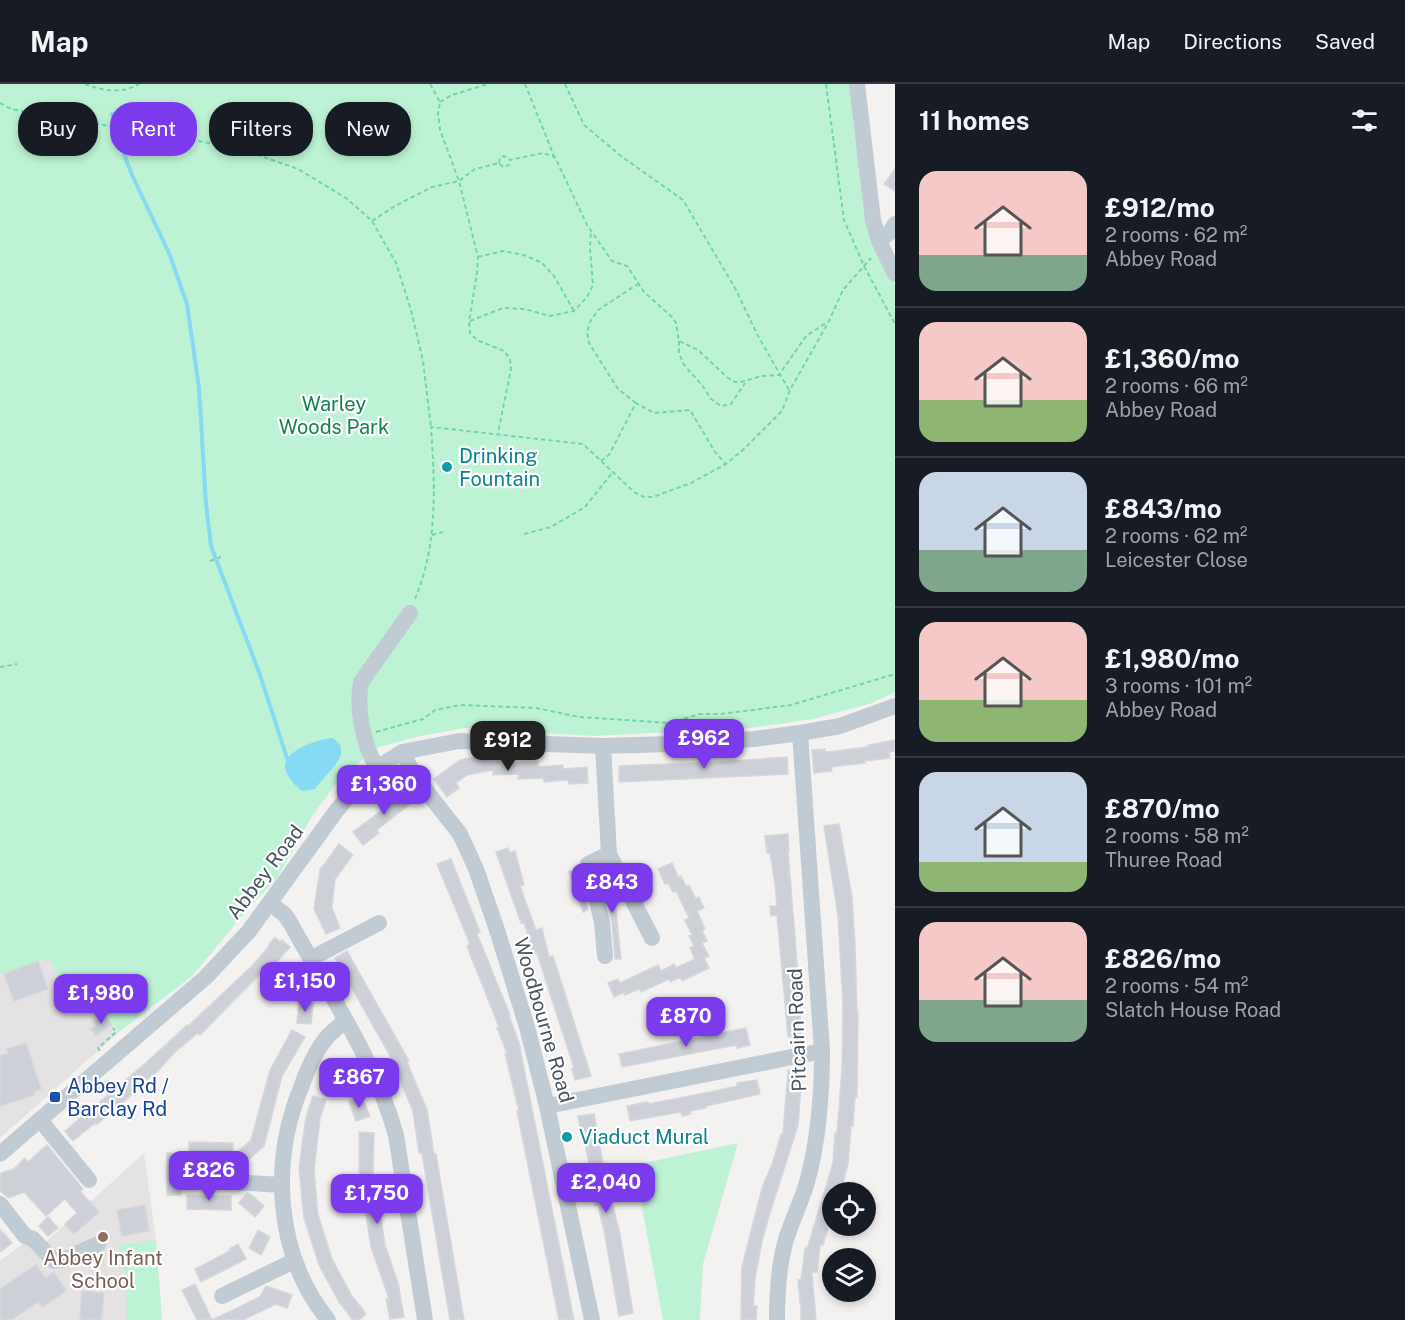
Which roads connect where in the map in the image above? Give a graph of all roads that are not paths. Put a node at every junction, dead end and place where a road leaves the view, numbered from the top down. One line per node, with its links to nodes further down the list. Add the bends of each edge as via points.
1 (858, 84): 3 (street, via 873,220)
2 (895, 224): 3 (street)
3 (879, 241): 4 (street)
4 (895, 274)
5 (410, 613): 10 (street, via 361,682 364,734)
6 (895, 706): 7 (street, Abbey Road, via 840,726)
7 (800, 733): 8 (street, Abbey Road); 18 (street, Pitcairn Road)
8 (603, 746): 9 (street, Abbey Road, via 459,741); 11 (street)
9 (402, 752): 10 (street, Abbey Road); 19 (street, Woodbourne Road, via 416,778 460,834 476,869)
10 (377, 768): 12 (street, Abbey Road, via 337,810)
11 (609, 854): 14 (street); 15 (street, via 588,864 602,922)
12 (270, 903): 16 (street, via 285,915); 20 (street, Abbey Road, via 206,977)
13 (380, 923): 16 (street)
14 (652, 938)
15 (605, 956)
16 (310, 959): 17 (street)
17 (345, 1021): 24 (street, via 327,1037 296,1099 283,1149); 30 (street, via 376,1079 396,1135)
18 (822, 1051): 19 (street); 32 (street, Pitcairn Road, via 819,1130 806,1184 785,1243 777,1282)
19 (548, 1106): 31 (street, Woodbourne Road)
20 (40, 1120): 21 (street, Abbey Road); 22 (street)
21 (0, 1154)
22 (89, 1180)
23 (201, 1180): 24 (street)
24 (281, 1185): 27 (street)
25 (0, 1204): 26 (street, via 25,1236 54,1261)
26 (98, 1244)
27 (294, 1261): 28 (street); 29 (street)
28 (222, 1296)
29 (328, 1320)
30 (425, 1320)
31 (592, 1320)
32 (777, 1320)

